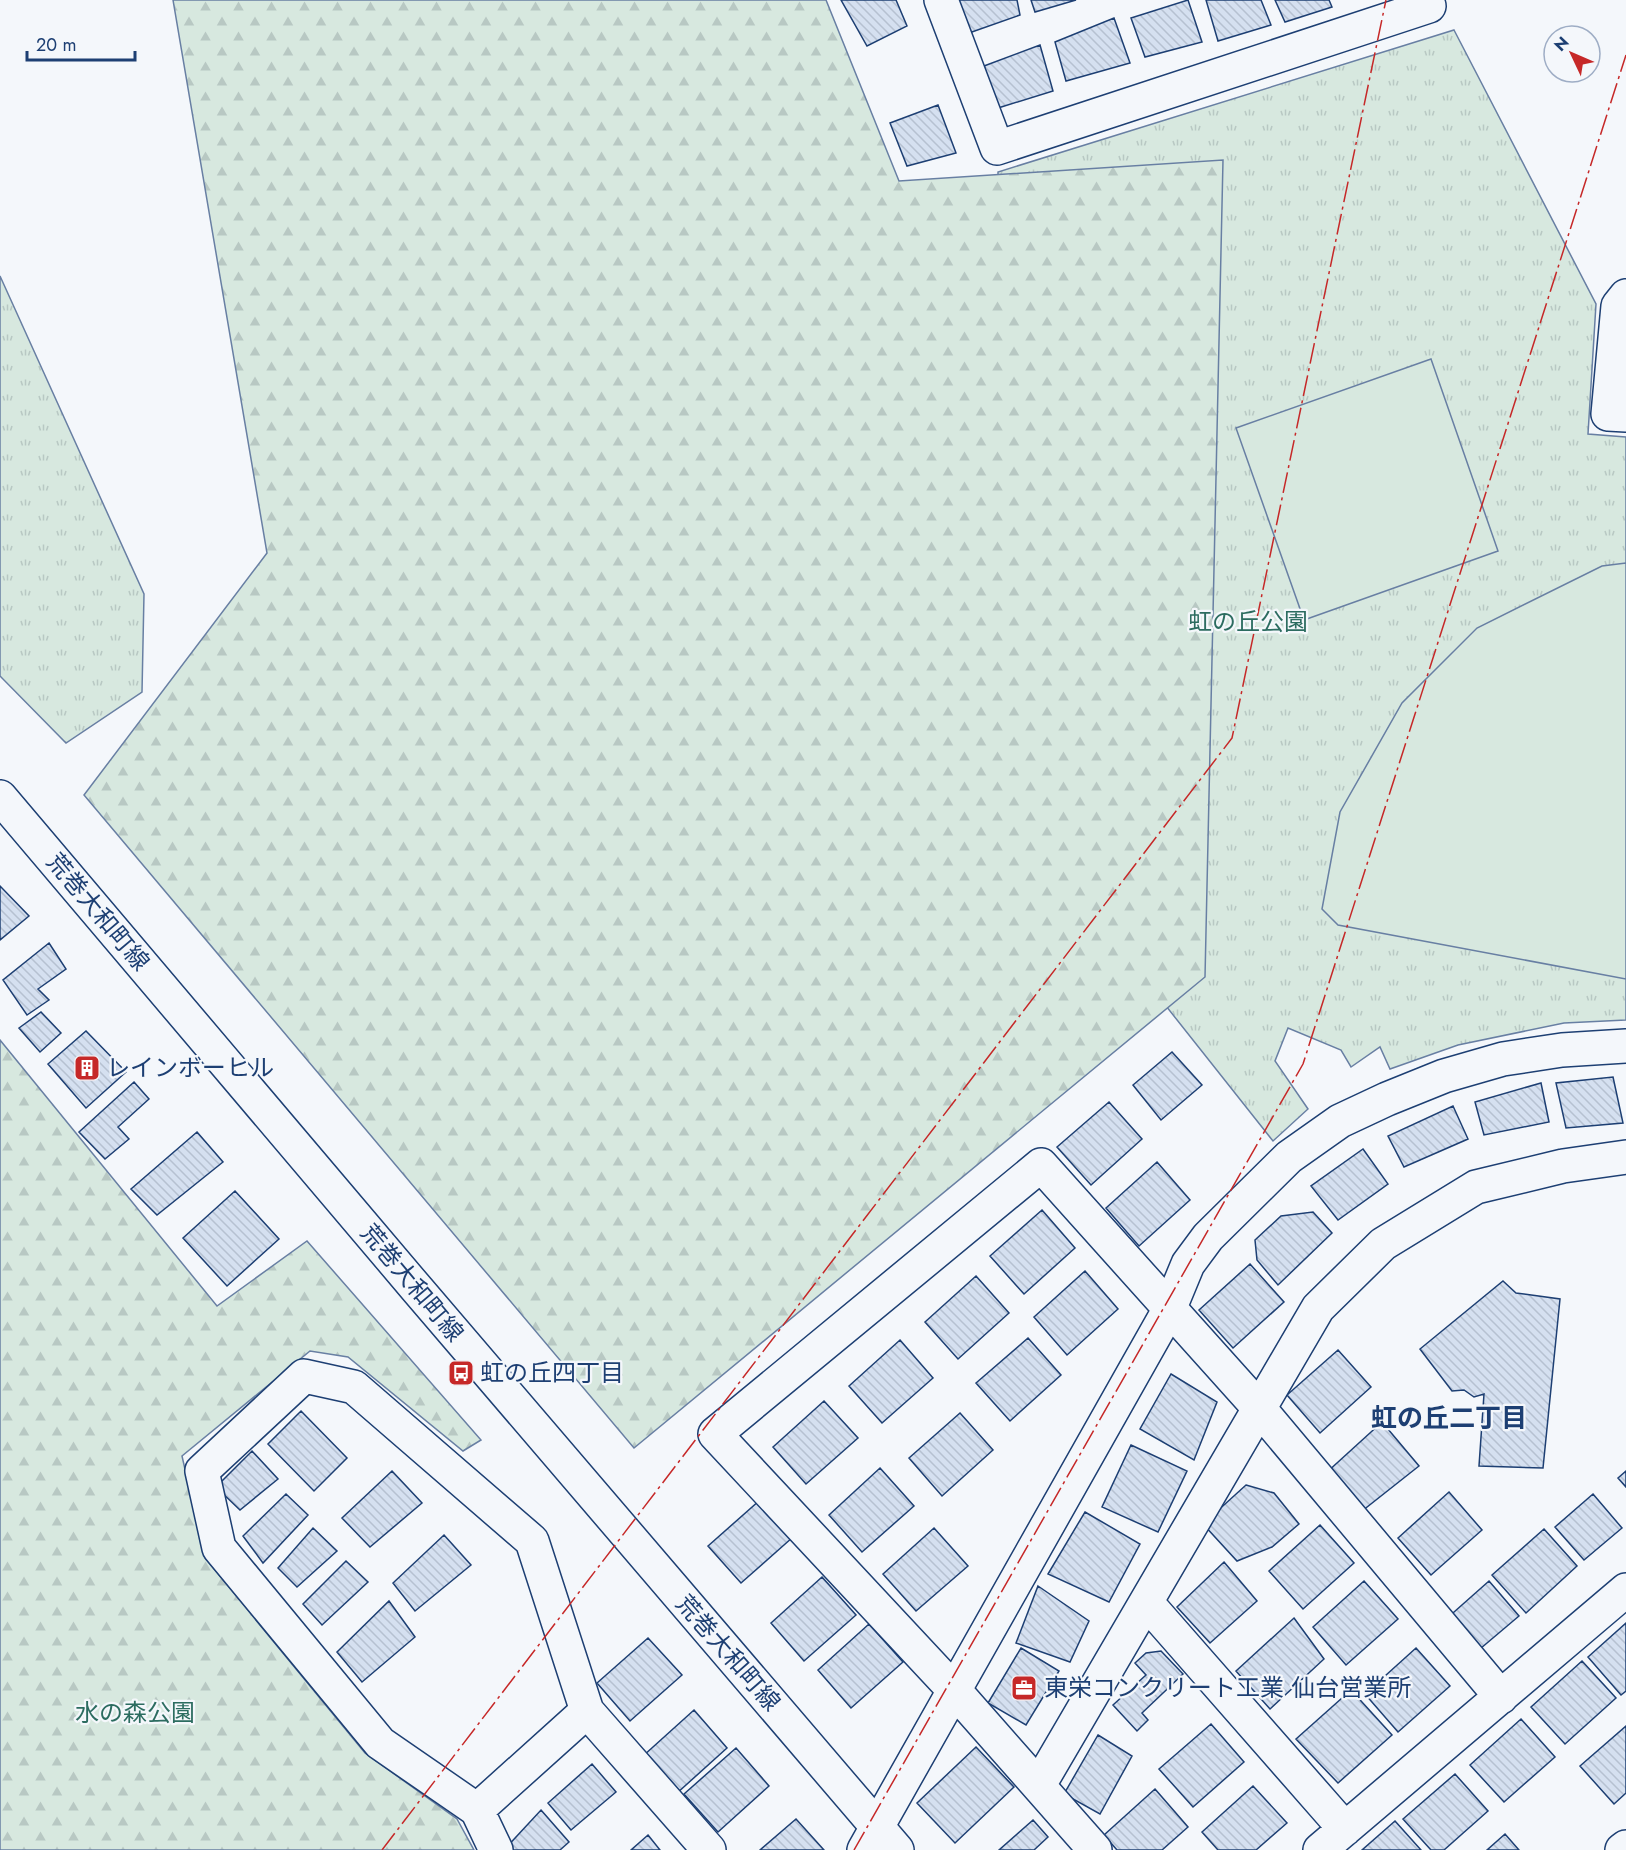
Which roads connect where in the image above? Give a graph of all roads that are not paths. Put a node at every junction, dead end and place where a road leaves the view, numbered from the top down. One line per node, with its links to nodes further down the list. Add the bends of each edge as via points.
1 (941, 0): 2 (street, via 997,148 1429,6)
2 (1424, 0)
3 (1626, 296): 4 (street, via 1618,306 1608,414)
4 (1626, 415)
5 (0, 797): 18 (street, 荒巻大和町線)
6 (1626, 1046): 8 (street, via 1503,1059 1443,1076 1340,1121 1289,1157 1208,1237 1188,1264)
7 (1626, 1157): 9 (street, via 1563,1166 1476,1187 1383,1244 1318,1308)
8 (1169, 1310): 9 (street); 12 (street); 12 (street, via 1041,1165 715,1434)
9 (1259, 1408): 11 (street); 13 (street)
10 (1626, 1590): 13 (street)
11 (1146, 1602): 15 (street); 17 (street)
12 (954, 1690): 15 (street); 18 (street)
13 (1501, 1696): 17 (street)
14 (587, 1711): 16 (street); 16 (street, via 532,1541 354,1387 304,1376 202,1472 219,1548 380,1743); 21 (street)
15 (1039, 1785): 22 (street)
16 (477, 1810): 20 (street)
17 (1345, 1829): 23 (street)
18 (880, 1842)
19 (1626, 1846): 24 (street)
20 (496, 1850)
21 (709, 1850)
22 (1095, 1850)
23 (1320, 1850)
24 (1622, 1850)

